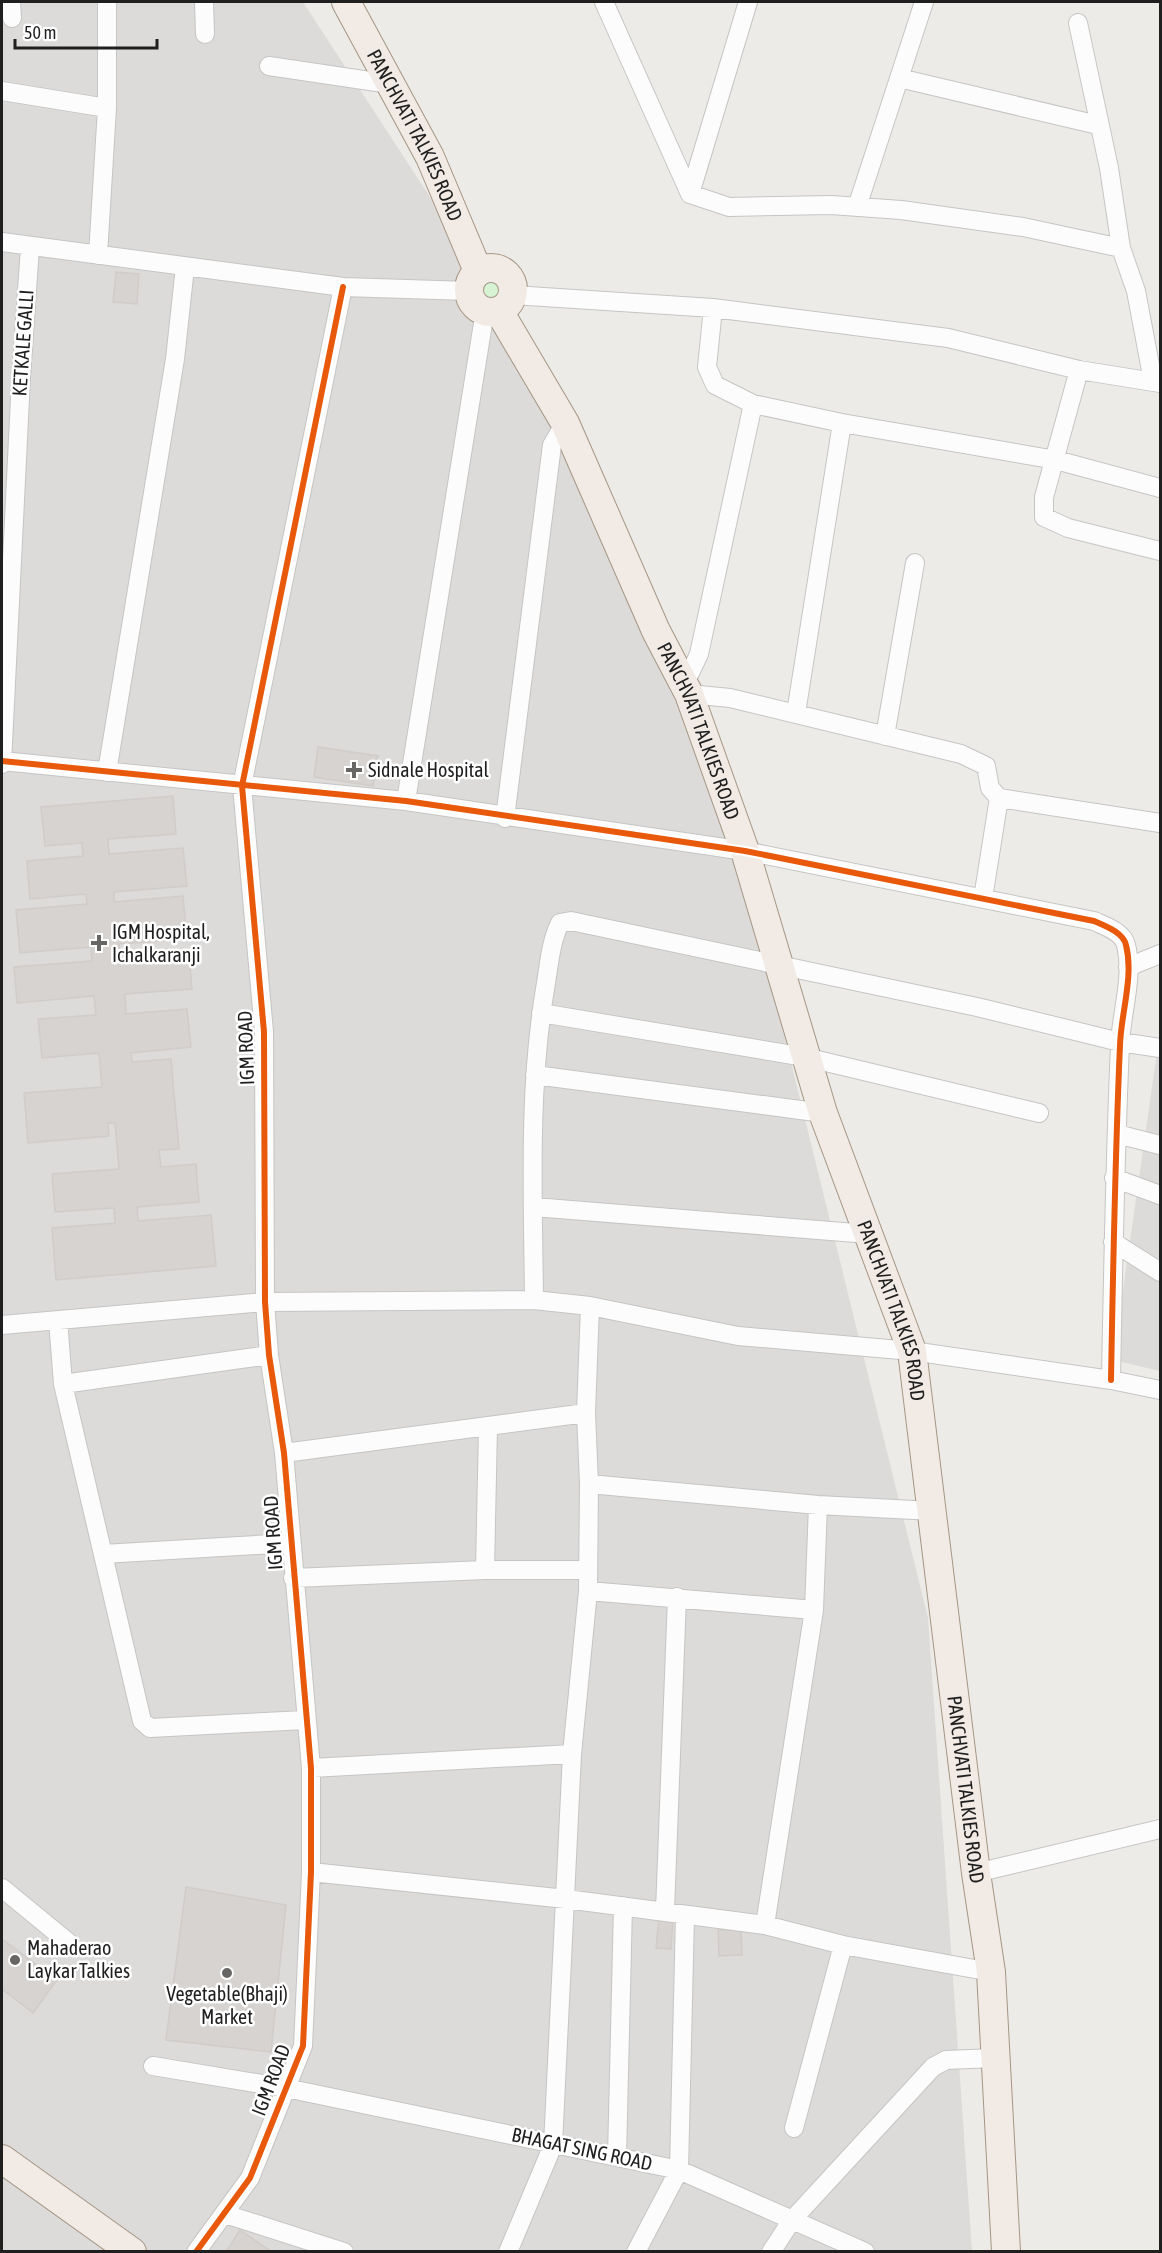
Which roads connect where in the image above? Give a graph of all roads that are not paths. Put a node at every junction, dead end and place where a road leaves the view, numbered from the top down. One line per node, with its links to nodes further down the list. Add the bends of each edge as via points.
1 (107, 2): 13 (street)
2 (204, 2): 8 (street)
3 (346, 2): 11 (main road, PANCHVATI TALKIES ROAD)
4 (604, 2): 15 (street)
5 (748, 2): 15 (street)
6 (924, 2): 10 (street)
7 (1078, 23): 14 (street)
8 (205, 34)
9 (269, 66): 11 (street)
10 (898, 78): 14 (street); 16 (street)
11 (390, 84): 23 (main road, PANCHVATI TALKIES ROAD, via 430,157)
12 (2, 91): 13 (street)
13 (107, 108): 20 (street)
14 (1098, 125): 19 (street)
15 (690, 194): 16 (street, via 729,207)
16 (857, 207): 19 (street, via 1023,227)
17 (2, 242): 18 (street)
18 (30, 247): 20 (street); 37 (street, KETKALE GALLI)
19 (1121, 248): 26 (street, via 1136,291)
20 (98, 255): 21 (street)
21 (185, 267): 22 (street); 38 (street, via 174,359)
22 (343, 287): 23 (street); 39 (street, IGM ROAD)
23 (489, 296): 24 (street); 28 (main road, PANCHVATI TALKIES ROAD); 41 (street)
24 (713, 308): 25 (street, via 948,338); 27 (street, via 707,367 716,385)
25 (1079, 370): 26 (street); 30 (street)
26 (1157, 382)
27 (753, 404): 29 (street); 34 (street, via 699,654)
28 (565, 423): 34 (main road, PANCHVATI TALKIES ROAD, via 651,621); 42 (street, via 552,445)
29 (842, 423): 30 (street); 35 (street)
30 (1056, 460): 31 (street); 32 (street, via 1044,497 1044,517 1068,528)
31 (1161, 488)
32 (1161, 551)
33 (915, 563): 36 (street)
34 (686, 686): 35 (street); 44 (main road, PANCHVATI TALKIES ROAD)
35 (796, 713): 36 (street)
36 (885, 736): 40 (street, via 961,754 986,766 990,788)
37 (2, 762): 38 (street)
38 (107, 772): 39 (street)
39 (242, 786): 41 (street); 65 (street, IGM ROAD, via 264,1032)
40 (999, 798): 43 (street); 45 (street)
41 (406, 801): 42 (street)
42 (505, 818): 44 (street)
43 (1161, 823)
44 (745, 851): 45 (street); 47 (main road, PANCHVATI TALKIES ROAD)
45 (982, 898): 48 (street, via 1094,921 1125,942)
46 (1161, 954): 48 (street)
47 (779, 966): 49 (street, via 571,921 560,922 554,935); 50 (street, via 977,1007); 52 (main road, PANCHVATI TALKIES ROAD)
48 (1128, 967): 50 (street)
49 (541, 1013): 52 (street); 53 (street)
50 (1120, 1042): 51 (street); 56 (street)
51 (1161, 1048)
52 (805, 1057): 54 (main road, PANCHVATI TALKIES ROAD); 55 (street)
53 (535, 1075): 54 (street); 60 (street)
54 (824, 1113): 61 (main road, PANCHVATI TALKIES ROAD)
55 (1039, 1113)
56 (1117, 1134): 57 (street); 58 (street)
57 (1161, 1145)
58 (1114, 1178): 59 (street); 62 (street)
59 (1161, 1195)
60 (534, 1208): 61 (street); 64 (street)
61 (868, 1234): 69 (main road, PANCHVATI TALKIES ROAD)
62 (1113, 1242): 63 (street); 71 (street)
63 (1161, 1272)
64 (534, 1300): 65 (street); 66 (street)
65 (265, 1302): 67 (street); 70 (street, IGM ROAD)
66 (590, 1306): 69 (street, via 738,1336); 74 (street)
67 (58, 1320): 68 (street); 72 (street)
68 (2, 1325)
69 (912, 1351): 71 (street); 79 (main road, PANCHVATI TALKIES ROAD)
70 (269, 1355): 72 (street); 76 (street, IGM ROAD)
71 (1112, 1380): 73 (street)
72 (63, 1384): 81 (street)
73 (1161, 1390)
74 (586, 1413): 75 (street); 77 (street)
75 (488, 1428): 76 (street); 82 (street)
76 (284, 1453): 80 (street, IGM ROAD)
77 (589, 1484): 78 (street); 83 (street)
78 (818, 1505): 79 (street); 87 (street)
79 (933, 1511): 93 (main road, PANCHVATI TALKIES ROAD)
80 (290, 1543): 81 (street); 84 (street, IGM ROAD)
81 (103, 1554): 88 (street, via 142,1721 150,1728)
82 (485, 1570): 83 (street); 84 (street)
83 (586, 1570): 85 (street)
84 (293, 1578): 88 (street, IGM ROAD)
85 (588, 1591): 86 (street); 89 (street)
86 (677, 1598): 87 (street); 97 (street)
87 (813, 1610): 99 (street)
88 (305, 1720): 90 (street, IGM ROAD)
89 (572, 1754): 90 (street); 95 (street)
90 (310, 1768): 92 (street, IGM ROAD)
91 (1161, 1829): 93 (street)
92 (310, 1872): 95 (street); 105 (street, IGM ROAD, via 303,2046)
93 (976, 1873): 102 (main road, PANCHVATI TALKIES ROAD)
94 (2, 1888): 100 (street)
95 (566, 1899): 96 (street); 107 (street)
96 (623, 1906): 97 (street); 108 (street)
97 (665, 1911): 98 (street)
98 (685, 1915): 99 (street); 110 (street)
99 (765, 1925): 101 (street)
100 (69, 1943)
101 (843, 1945): 102 (street); 106 (street)
102 (991, 1972): 103 (main road, PANCHVATI TALKIES ROAD)
103 (994, 2058): 113 (street, via 946,2060 933,2067); 122 (main road, PANCHVATI TALKIES ROAD)
104 (153, 2066): 105 (street, BHAGAT SING ROAD)
105 (286, 2088): 107 (street, BHAGAT SING ROAD); 112 (street, IGM ROAD, via 250,2178)
106 (795, 2128)
107 (553, 2145): 108 (street, BHAGAT SING ROAD); 114 (street)
108 (616, 2157): 110 (street, BHAGAT SING ROAD)
109 (2, 2159): 116 (main road)
110 (679, 2170): 113 (street, BHAGAT SING ROAD); 119 (street)
111 (2, 2177): 115 (main road)
112 (225, 2214): 117 (street, IGM ROAD); 118 (street)
113 (792, 2220): 120 (street); 121 (street, BHAGAT SING ROAD)
114 (512, 2250)
115 (101, 2252)
116 (132, 2252)
117 (196, 2252)
118 (344, 2252)
119 (636, 2252)
120 (771, 2252)
121 (865, 2252)
122 (1005, 2252)

